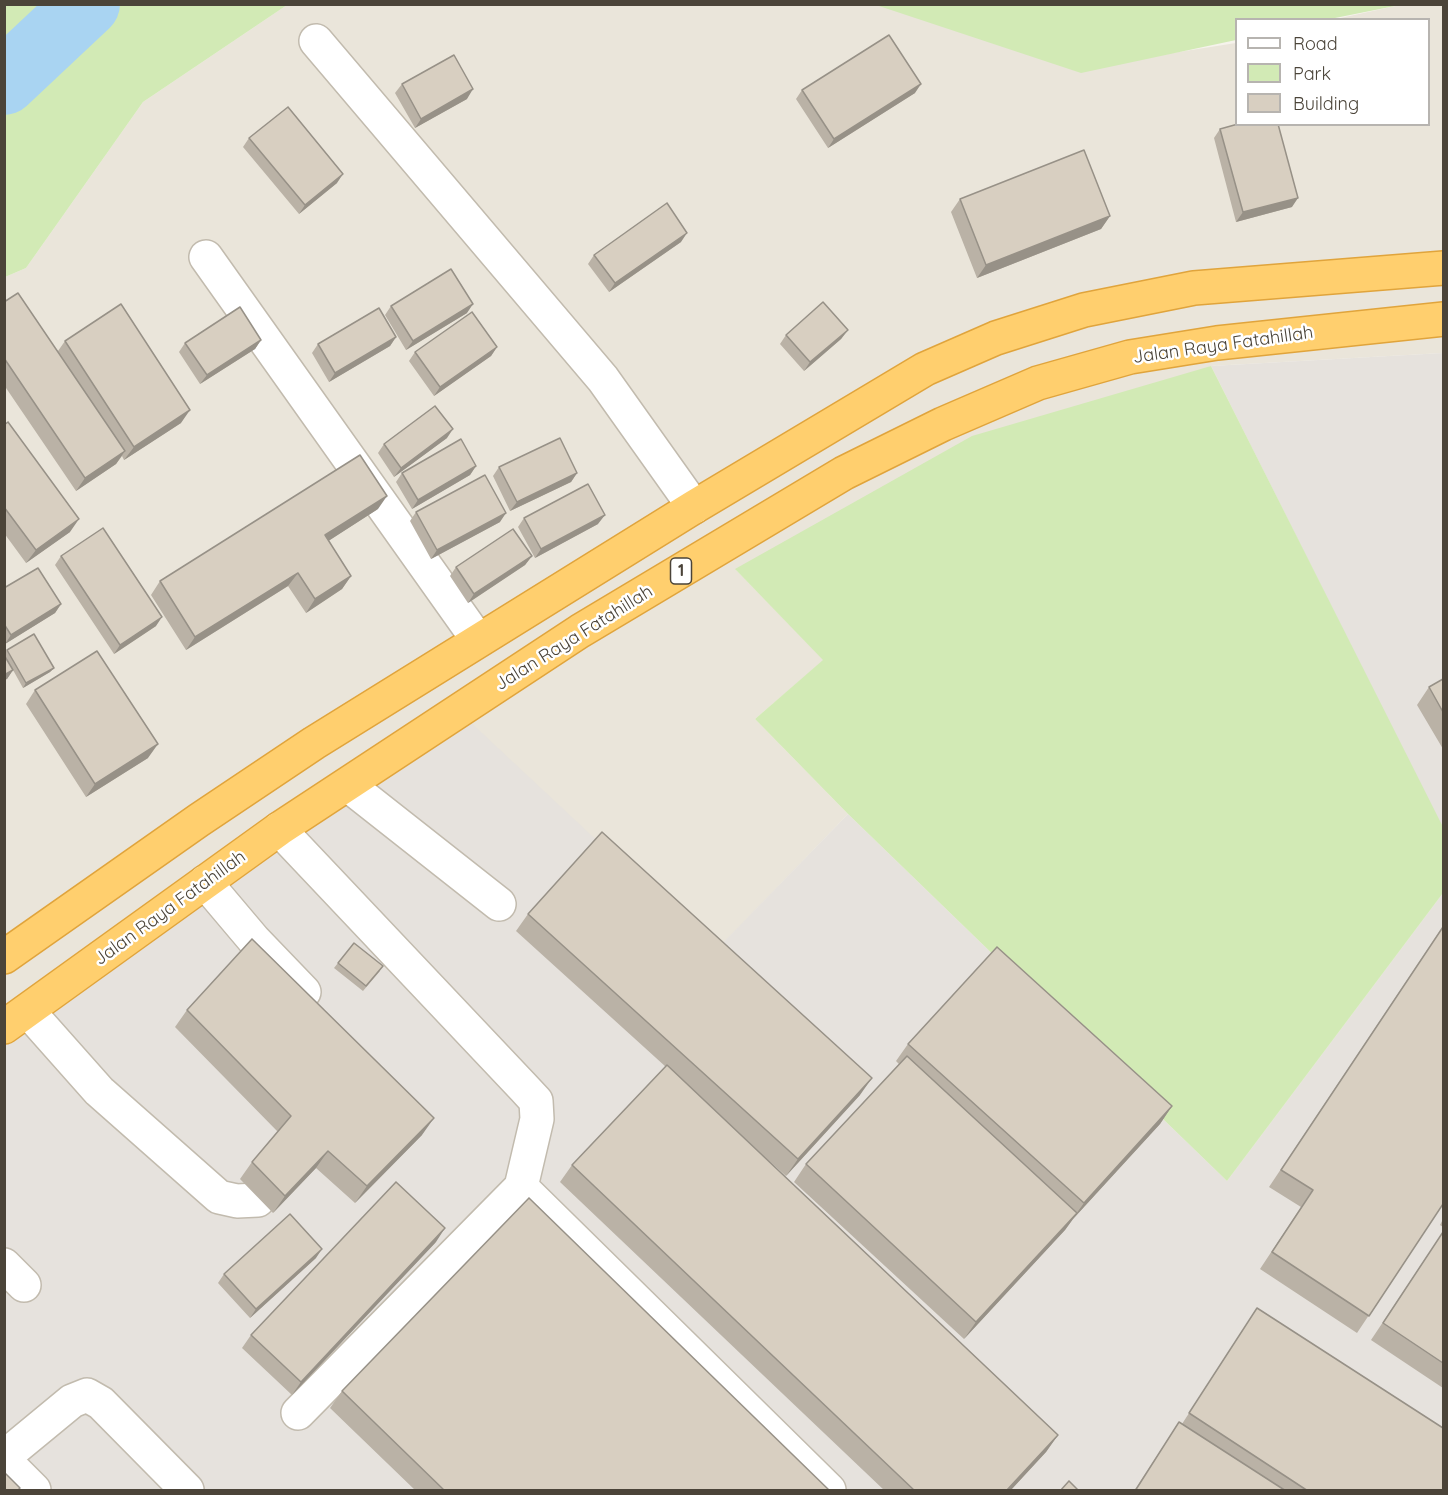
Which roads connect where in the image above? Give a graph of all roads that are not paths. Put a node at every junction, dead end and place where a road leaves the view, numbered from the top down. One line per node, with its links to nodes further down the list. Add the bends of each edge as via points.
1 (316, 41): 5 (street, via 603,379)
2 (206, 257): 6 (street)
3 (1443, 268): 5 (highway, via 1194,288 1062,317 996,338 925,369)
4 (1443, 319): 7 (highway, Jalan Raya Fatahillah / 1, via 1217,343 1130,357 1027,388 844,473 580,631)
5 (694, 507): 6 (highway)
6 (478, 640): 11 (highway, via 256,781)
7 (348, 785): 8 (highway, Jalan Raya Fatahillah / 1); 10 (street)
8 (279, 830): 9 (highway, Jalan Raya Fatahillah / 1); 14 (street, via 536,1101 537,1119)
9 (205, 882): 12 (street); 13 (highway, Jalan Raya Fatahillah / 1)
10 (499, 904)
11 (4, 957)
12 (326, 1015)
13 (16, 1019): 15 (street, via 219,1197)
14 (521, 1187): 16 (street); 20 (street)
15 (258, 1200)
16 (298, 1413)
17 (4, 1459): 18 (street); 19 (street, via 72,1401 87,1395 101,1403)
18 (34, 1491)
19 (187, 1491)
20 (829, 1491)

